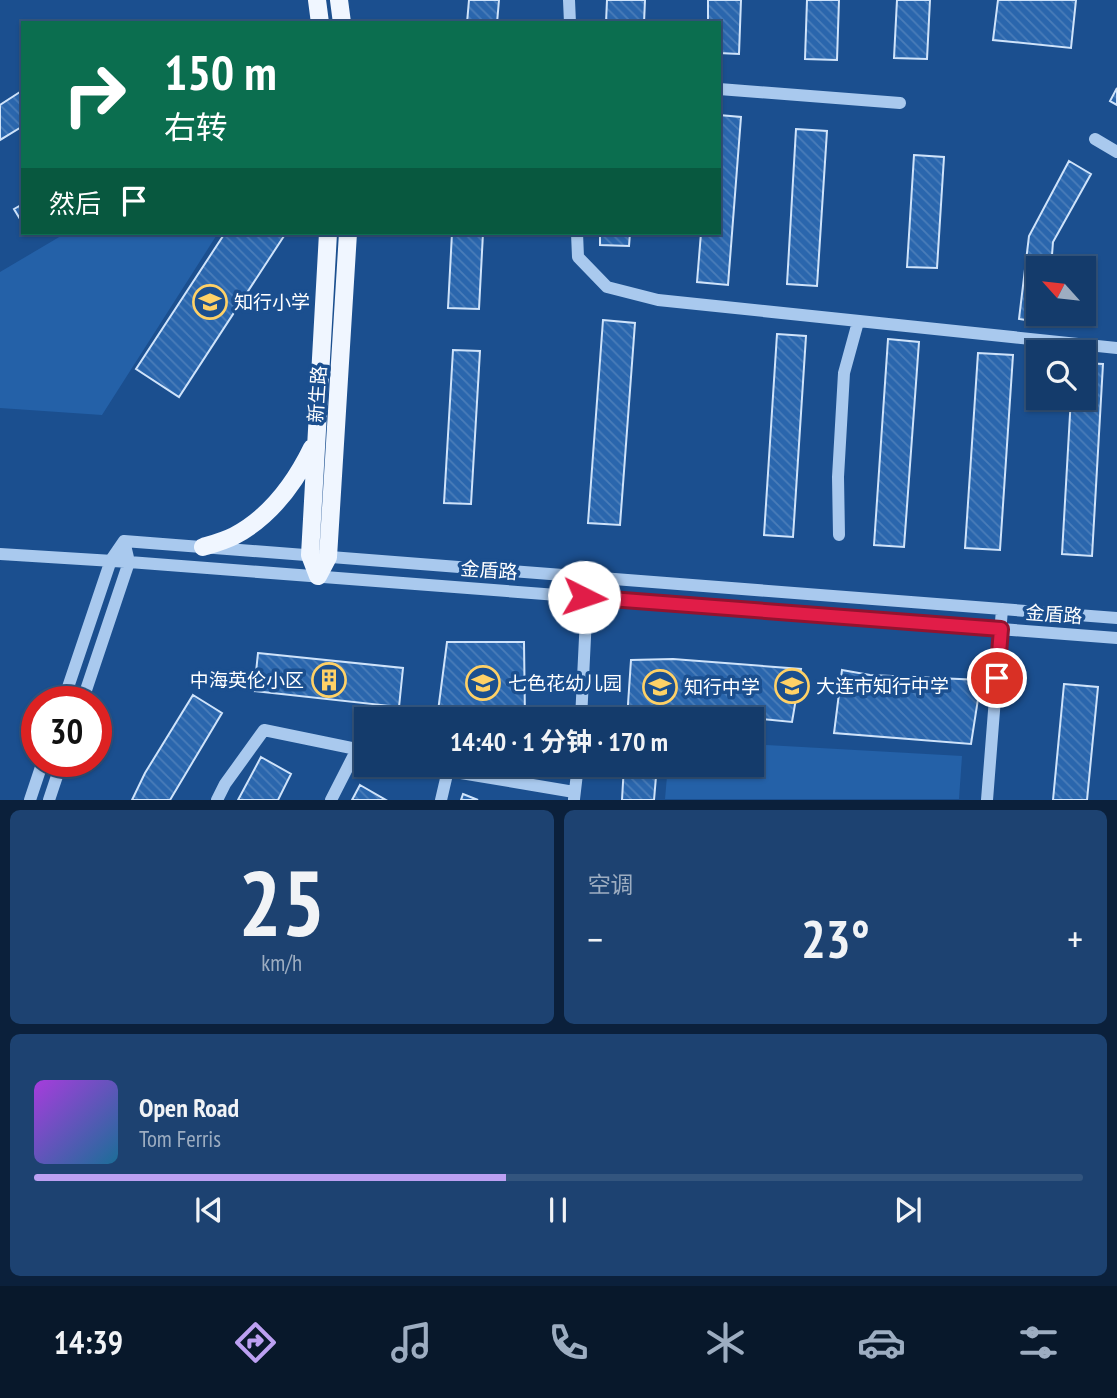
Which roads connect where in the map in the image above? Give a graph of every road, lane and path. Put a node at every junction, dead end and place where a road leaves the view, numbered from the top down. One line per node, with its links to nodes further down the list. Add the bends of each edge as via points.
1 (317, 0): 4 (main road)
2 (339, 0): 5 (main road)
3 (569, 0): 6 (street)
4 (320, 21)
5 (342, 21)
6 (570, 21)
7 (721, 89): 8 (street)
8 (900, 103)
9 (1095, 139): 10 (street)
10 (1117, 152)
11 (328, 235): 16 (main road, 新生路)
12 (348, 235): 22 (main road, 新生路)
13 (577, 235): 14 (street, via 578,257 607,287 658,300)
14 (858, 321): 15 (street); 17 (street, via 844,373)
15 (1117, 348)
16 (316, 439): 19 (main road, via 299,474 277,502 251,525); 21 (main road, 新生路)
17 (839, 535)
18 (124, 541): 19 (street); 23 (street); 24 (street)
19 (203, 547): 21 (street)
20 (0, 554): 23 (street)
21 (310, 555): 22 (street); 25 (main road, 新生路)
22 (328, 557): 25 (main road, 新生路); 26 (street, 金盾路)
23 (111, 560): 24 (street); 32 (street)
24 (130, 562): 25 (street); 33 (street)
25 (318, 576): 27 (street, 金盾路)
26 (583, 577): 27 (street); 28 (street, 金盾路)
27 (584, 597): 30 (street, 金盾路); 34 (street)
28 (1002, 609): 29 (street, 金盾路); 30 (street)
29 (1117, 618)
30 (1001, 629): 31 (street, 金盾路); 48 (street)
31 (1117, 638)
32 (68, 686)
33 (87, 686)
34 (582, 707)
35 (354, 748): 45 (street, via 264,730)
36 (354, 763): 46 (street)
37 (38, 777): 43 (street)
38 (57, 777): 44 (street)
39 (446, 777): 47 (street)
40 (482, 777): 42 (street)
41 (576, 777): 42 (street)
42 (574, 796)
43 (30, 800)
44 (49, 800)
45 (217, 800)
46 (331, 800)
47 (441, 800)
48 (987, 800)

